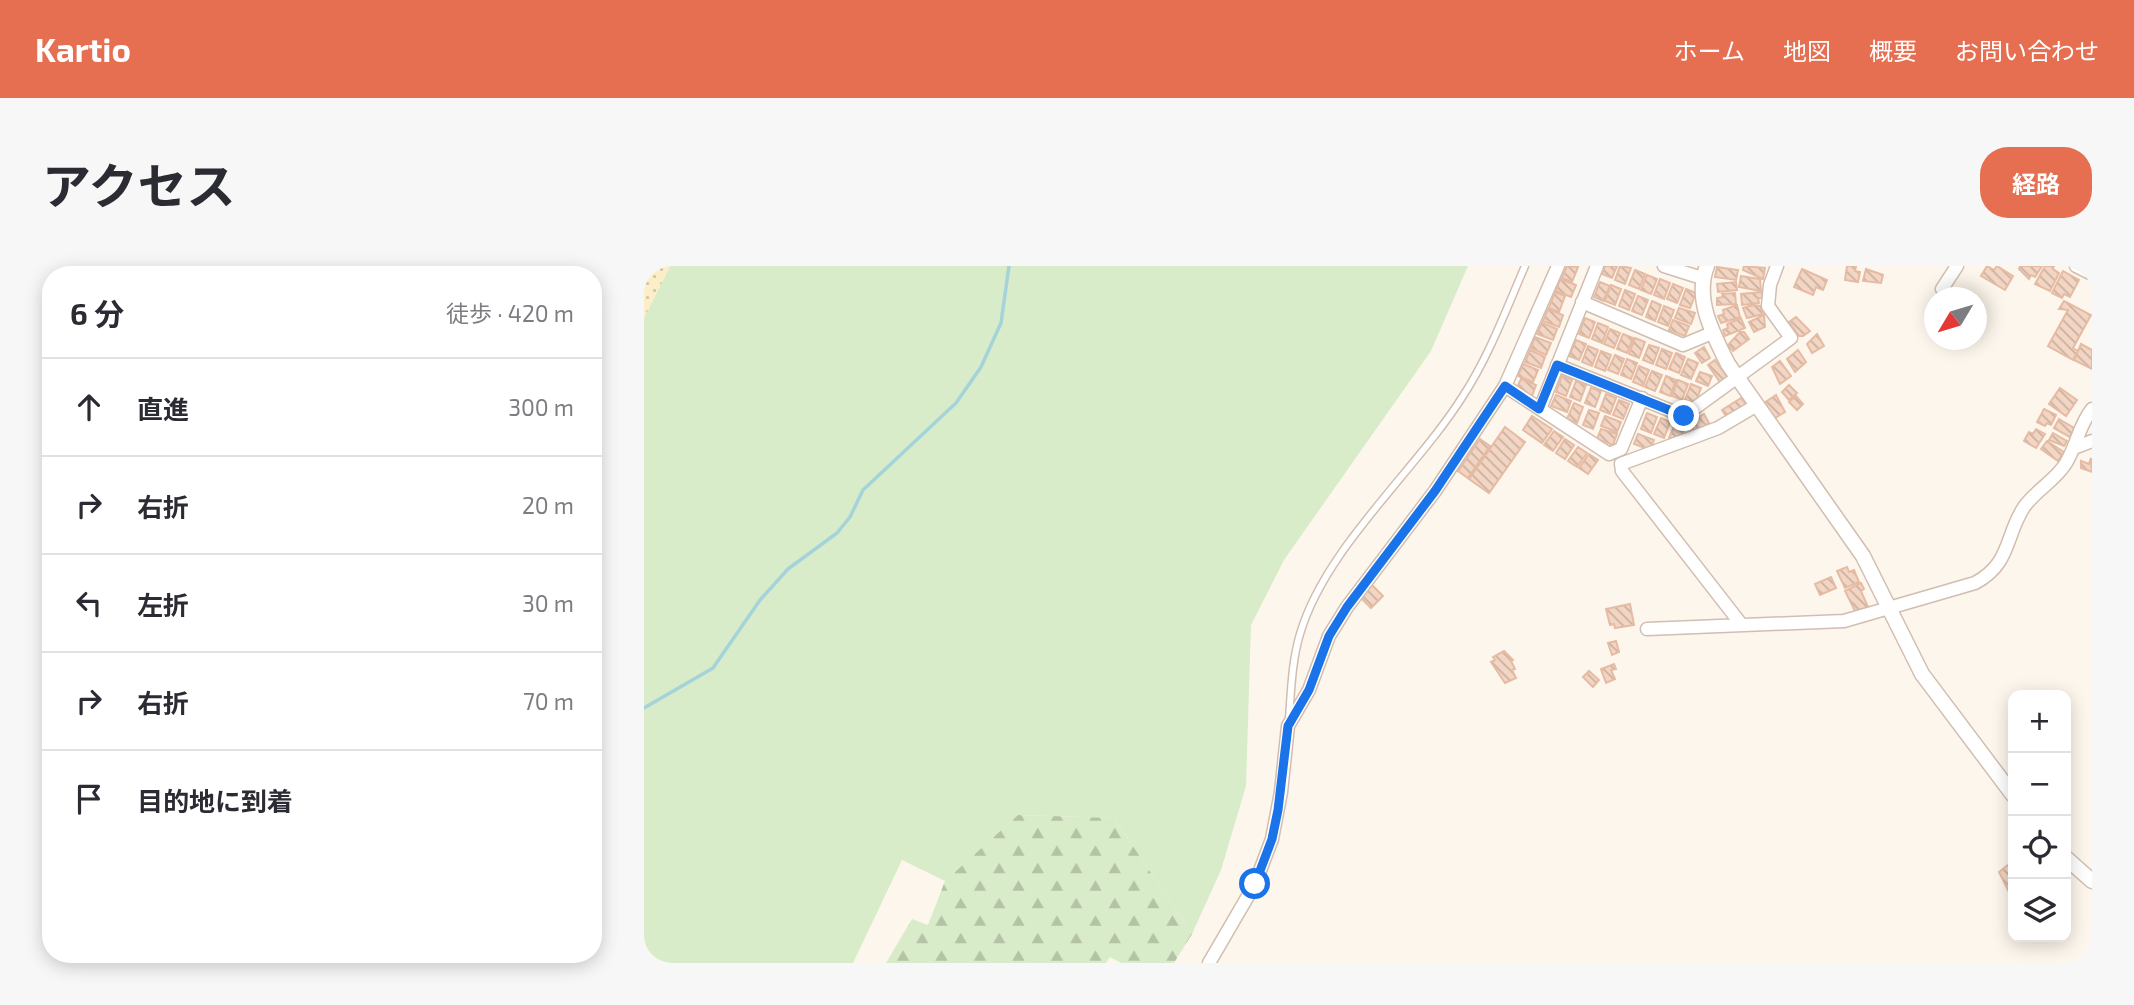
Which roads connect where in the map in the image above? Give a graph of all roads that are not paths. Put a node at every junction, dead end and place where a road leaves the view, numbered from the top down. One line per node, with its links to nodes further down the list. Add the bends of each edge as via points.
1 (1527, 266): 27 (lane, via 1463,396 1346,547 1315,598 1300,634)
2 (1558, 266): 15 (street)
3 (1597, 266): 11 (street)
4 (1664, 266): 8 (street)
5 (1777, 266): 14 (street, via 1768,306 1791,338)
6 (1957, 266): 10 (street)
7 (2076, 266): 9 (street)
8 (1705, 272): 12 (street, via 1705,309)
9 (2092, 274)
10 (1943, 287)
11 (1582, 302): 12 (street, via 1683,345); 13 (street)
12 (1712, 332): 14 (street)
13 (1557, 365): 16 (street); 18 (street)
14 (1739, 379): 16 (street, via 1684,416); 17 (street)
15 (1505, 386): 18 (street); 27 (street, via 1435,491 1347,607)
16 (1642, 398): 22 (street, via 1621,449)
17 (1757, 405): 23 (street, via 1718,428); 24 (street, via 1863,556)
18 (1539, 409): 22 (street)
19 (2092, 410): 21 (street, via 2082,421)
20 (2092, 441): 21 (street)
21 (2074, 448): 24 (street, via 2058,474 2026,504 2003,559 1990,573 1968,586)
22 (1609, 454): 23 (street)
23 (1621, 464): 25 (street)
24 (1890, 610): 25 (street, via 1844,621); 28 (street, via 1922,674)
25 (1741, 624): 26 (street)
26 (1647, 629)
27 (1288, 726): 31 (street, via 1272,839 1255,884)
28 (2008, 788)
29 (2071, 862): 30 (street)
30 (2092, 881)
31 (1209, 963)

